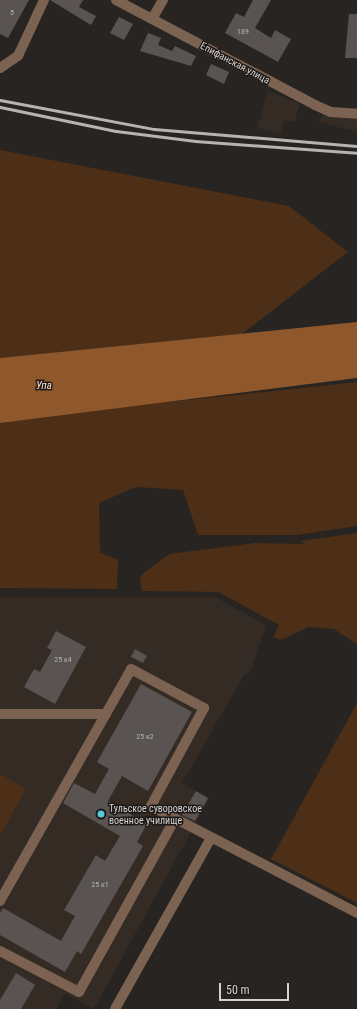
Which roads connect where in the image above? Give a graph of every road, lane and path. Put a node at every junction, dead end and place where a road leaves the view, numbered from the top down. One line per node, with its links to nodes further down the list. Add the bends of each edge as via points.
1 (44, 0): 5 (street, via 18,56)
2 (116, 0): 4 (street, Епифанская улица)
3 (163, 0): 4 (street)
4 (152, 19): 6 (street, Епифанская улица, via 320,107)
5 (0, 68)
6 (357, 114)
7 (0, 714): 8 (street)
8 (106, 714): 9 (street, via 131,669 204,708 151,806); 11 (street)
9 (175, 819): 10 (street); 13 (street, via 79,992)
10 (211, 838): 12 (street); 14 (street)
11 (0, 901)
12 (356, 913)
13 (0, 951)
14 (115, 1009)

